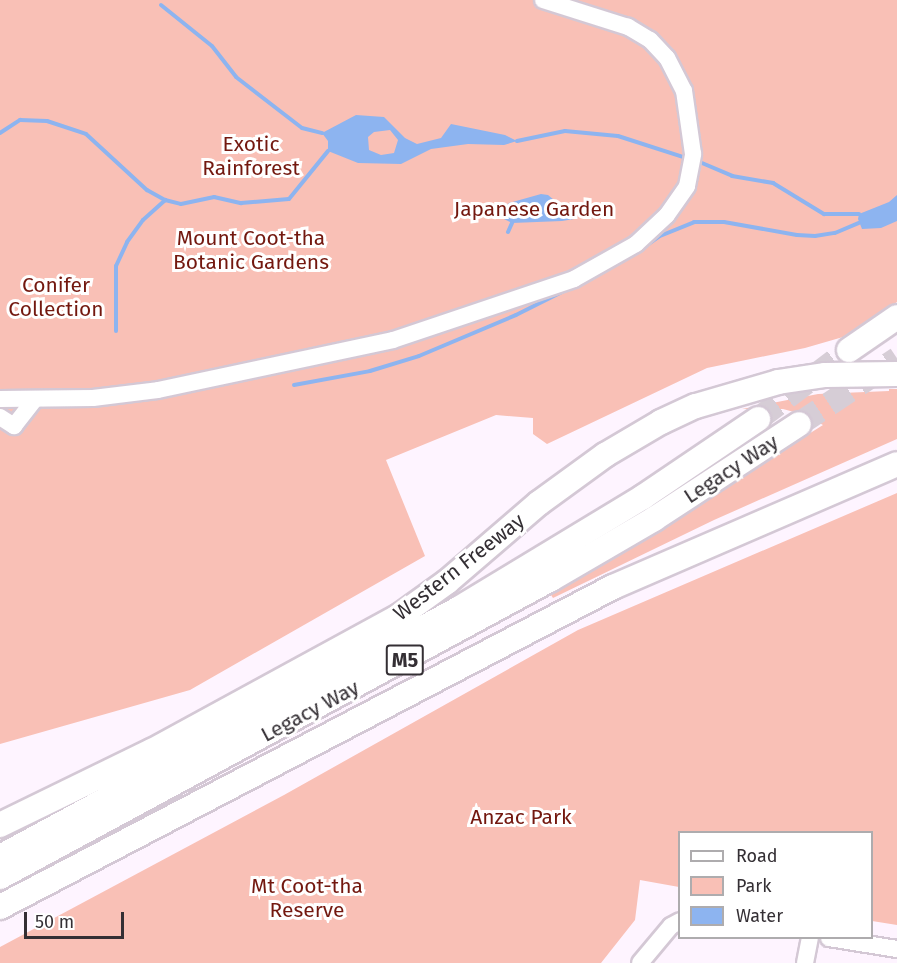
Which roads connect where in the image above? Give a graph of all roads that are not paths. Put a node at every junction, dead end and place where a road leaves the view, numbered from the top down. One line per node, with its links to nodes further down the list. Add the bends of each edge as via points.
1 (543, 0): 6 (street, via 628,27 650,40 667,58 684,91 693,154 687,186 667,215 636,244 574,279 393,340 158,390)
2 (897, 316): 3 (highway)
3 (849, 350)
4 (897, 374): 11 (highway, Western Freeway / M5, via 825,375 778,382 707,403 661,422 604,455 539,503 455,576 401,615 173,740)
5 (0, 399): 6 (street)
6 (34, 400): 7 (street, via 14,426)
7 (0, 417)
8 (758, 419): 12 (highway, Legacy Way / M5, via 643,497 459,609)
9 (799, 424): 13 (highway, Legacy Way / M5, via 654,519 551,579)
10 (897, 464): 14 (highway, M5, via 654,568 554,617)
11 (0, 825)
12 (0, 857)
13 (0, 877)
14 (0, 907)
15 (678, 922): 19 (street)
16 (810, 939): 20 (street)
17 (835, 939): 18 (street)
18 (897, 949)
19 (640, 963)
20 (805, 963)

